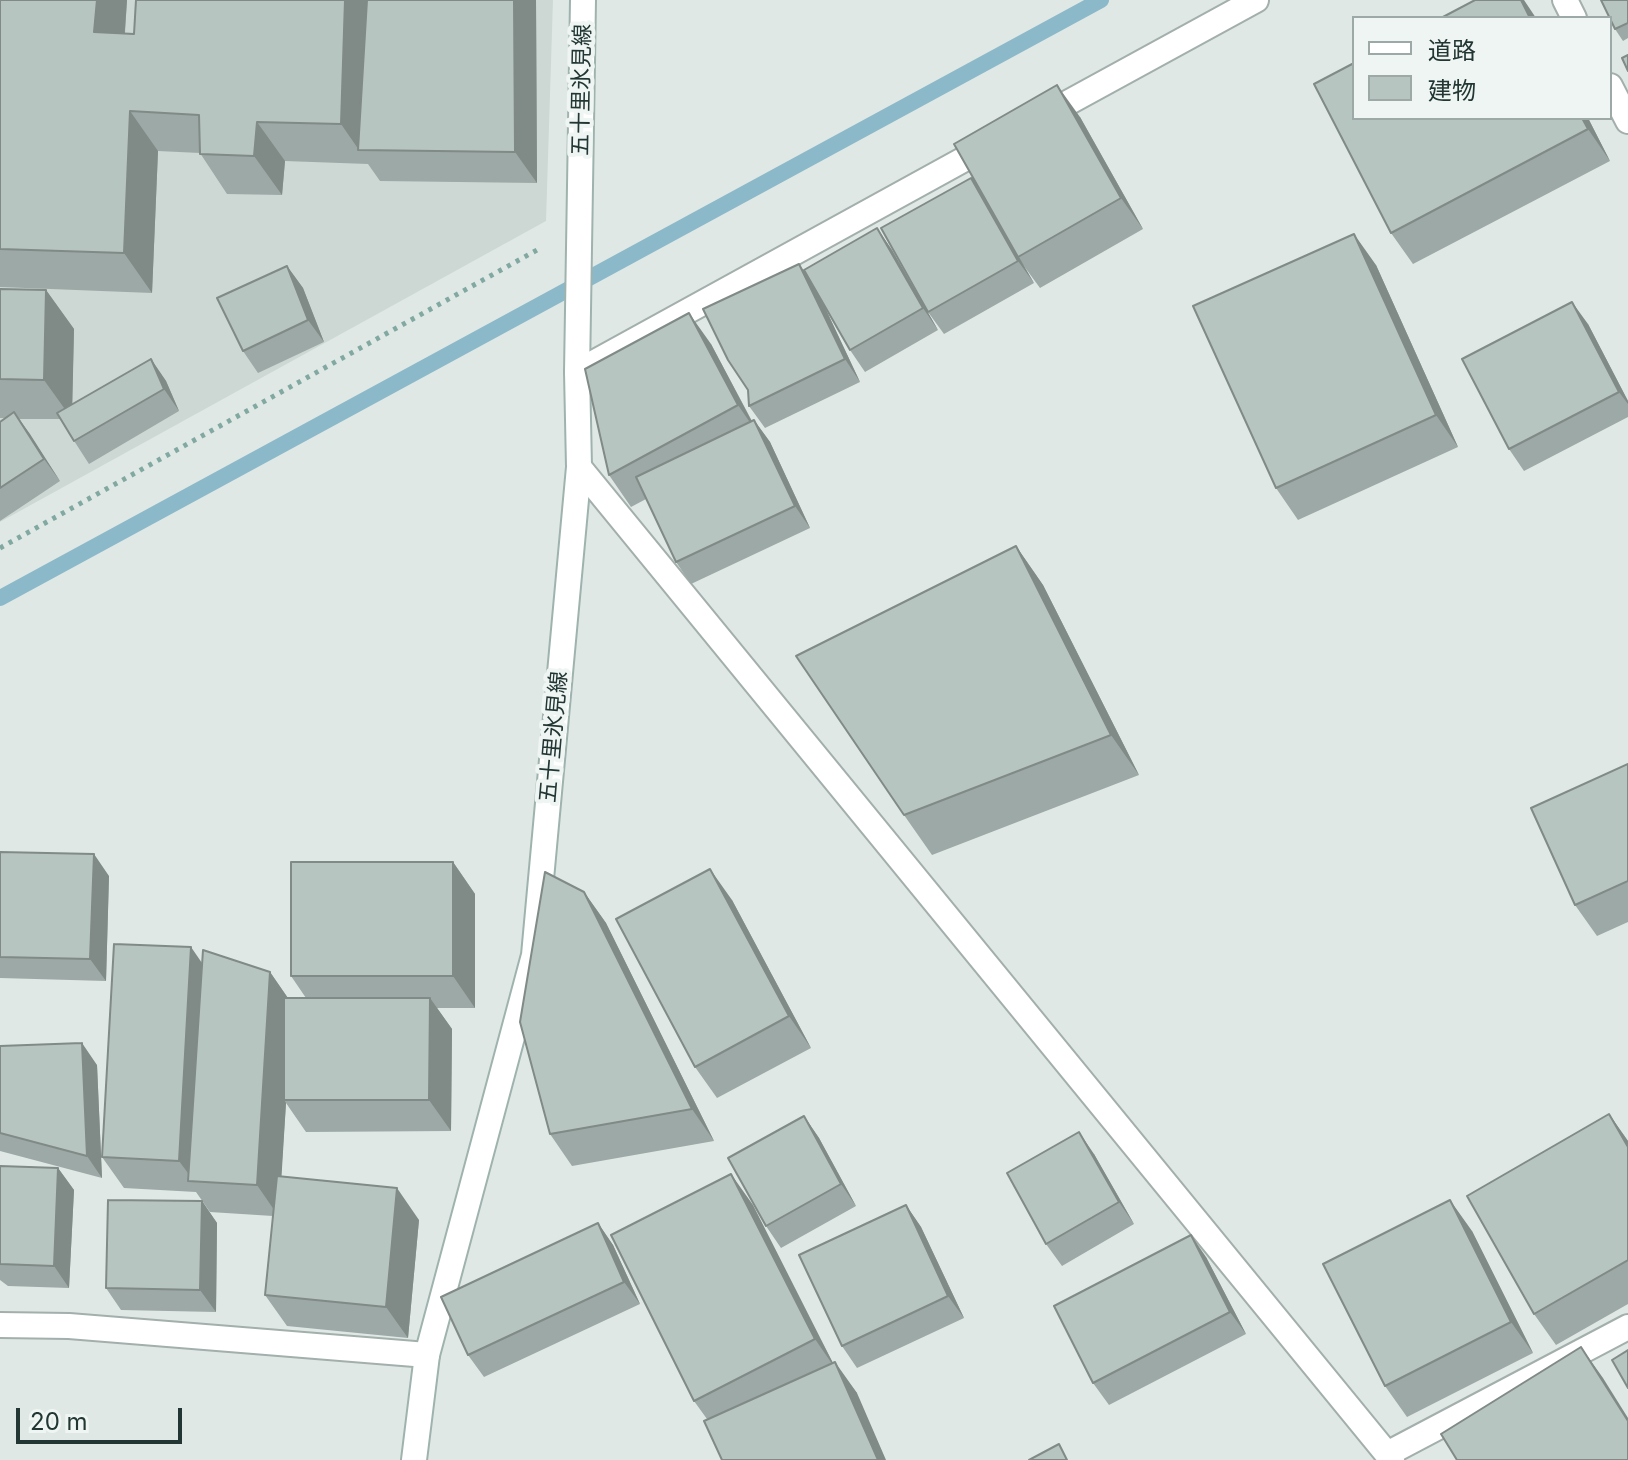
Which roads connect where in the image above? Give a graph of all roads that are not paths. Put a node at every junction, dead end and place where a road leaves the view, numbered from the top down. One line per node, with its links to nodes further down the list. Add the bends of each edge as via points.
1 (583, 0): 5 (street, 五十里氷見線)
2 (1256, 0): 5 (street)
3 (1612, 90): 4 (street)
4 (1628, 121)
5 (577, 372): 6 (street, 五十里氷見線)
6 (579, 467): 9 (street, 五十里氷見線, via 534,955); 10 (street)
7 (0, 1325): 9 (street)
8 (1628, 1327): 10 (street)
9 (427, 1355): 11 (street, 五十里氷見線)
10 (1389, 1457)
11 (414, 1460)

